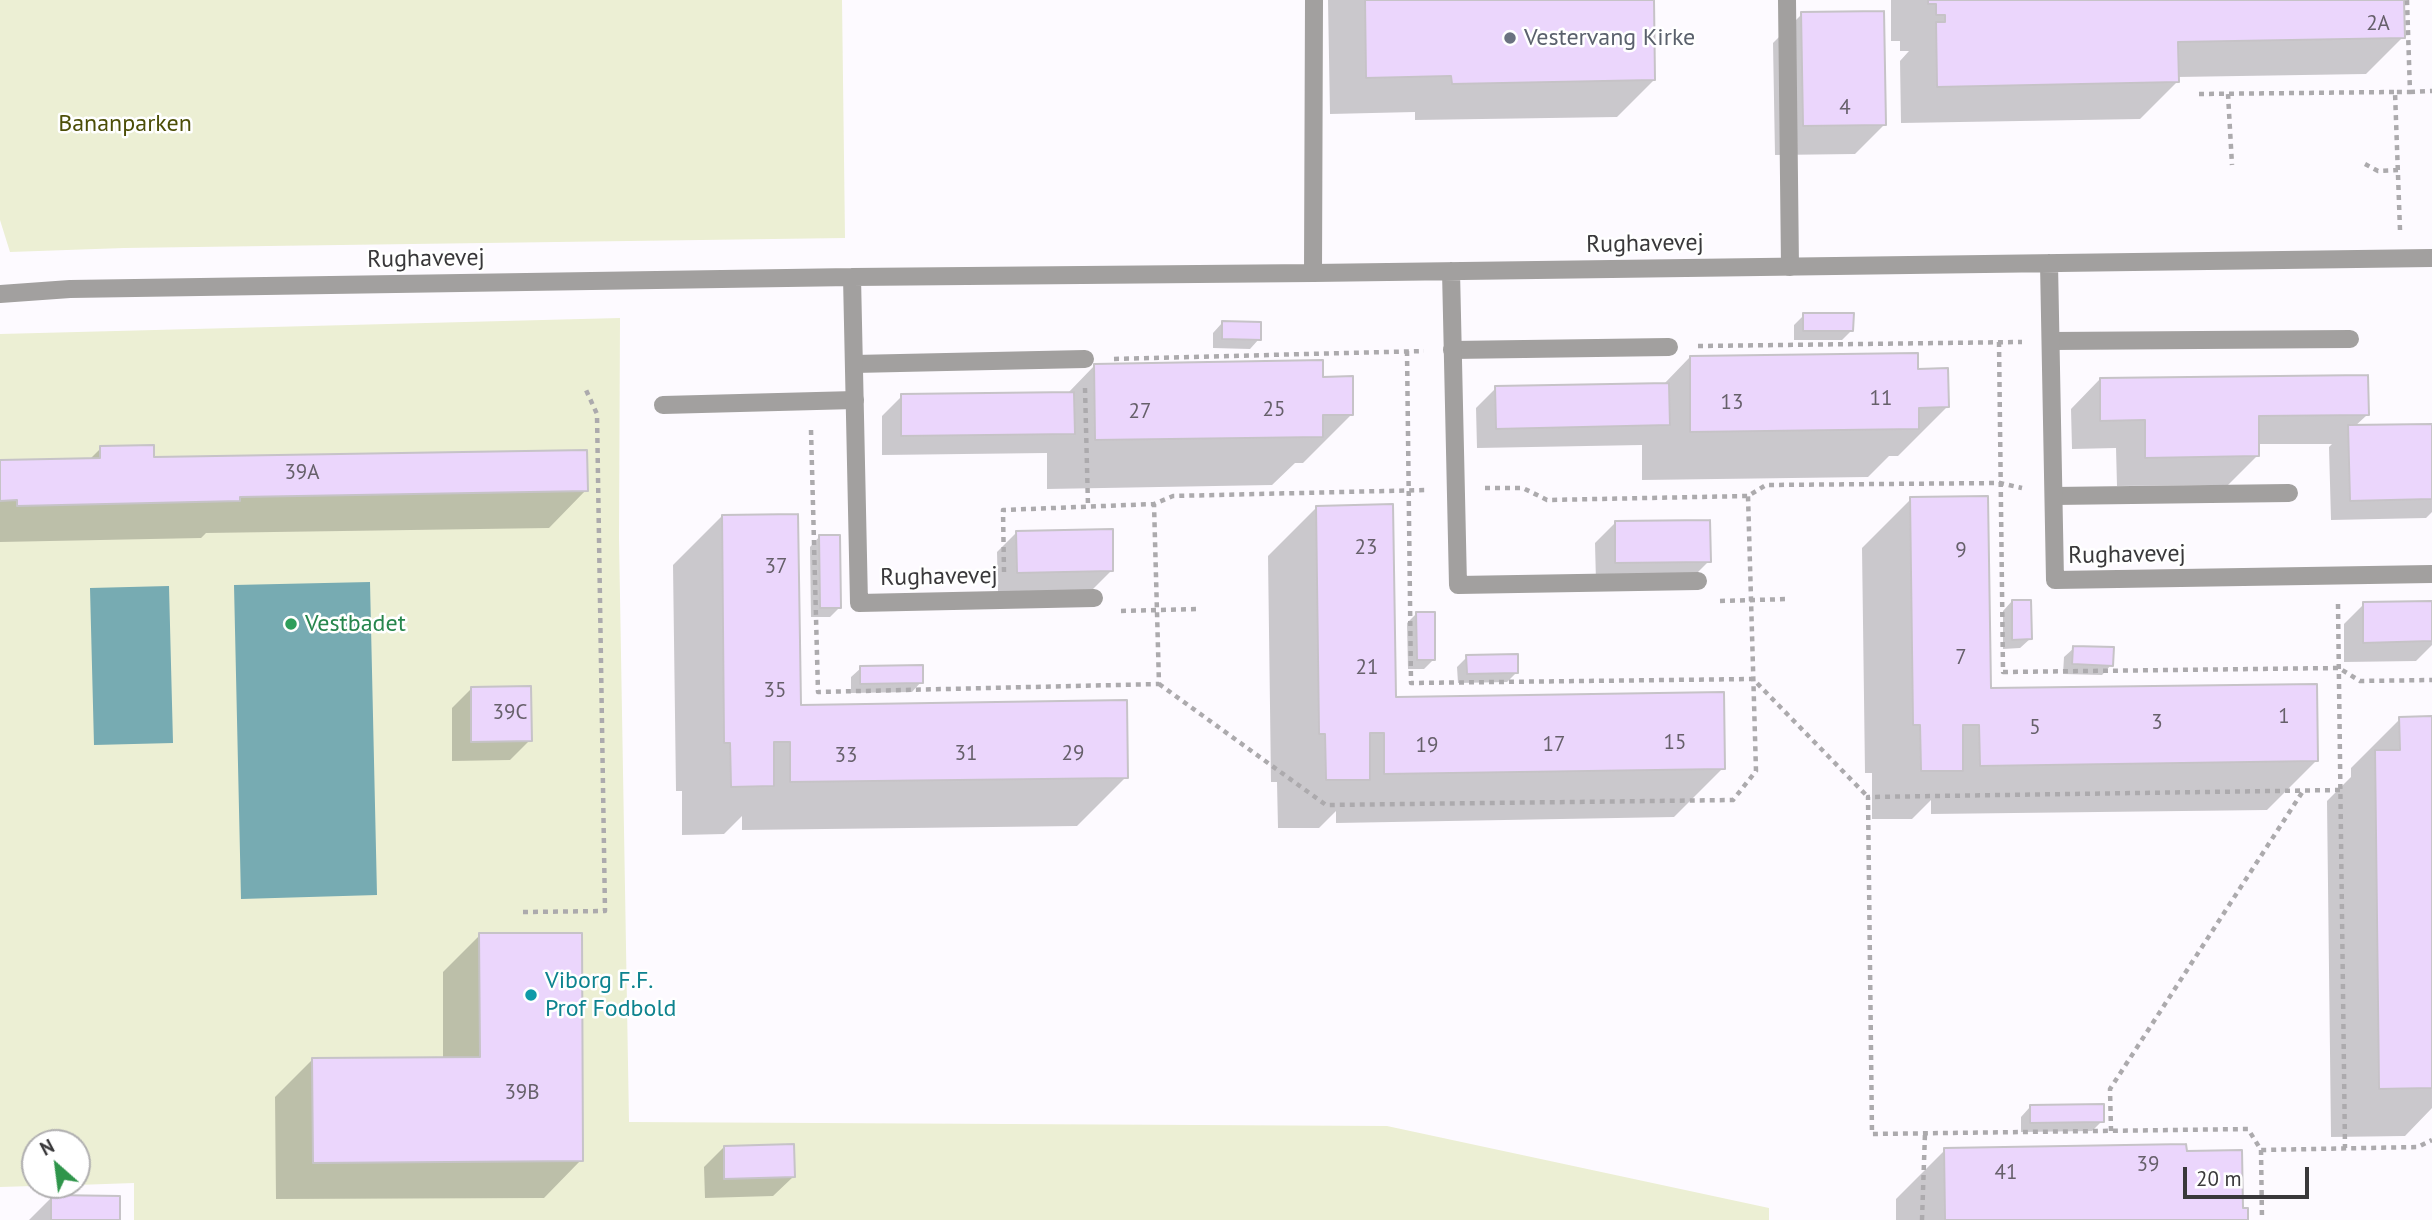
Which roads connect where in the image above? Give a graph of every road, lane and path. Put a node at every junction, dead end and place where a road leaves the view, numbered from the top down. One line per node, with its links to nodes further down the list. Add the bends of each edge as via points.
1 (1314, 0): 17 (street)
2 (1787, 0): 15 (street)
3 (2407, 0): 5 (path)
4 (2395, 92): 5 (path); 8 (path); 11 (path)
5 (2410, 92): 6 (path)
6 (2432, 92)
7 (2199, 94): 8 (path)
8 (2228, 94): 10 (path)
9 (2365, 164): 11 (path, via 2378,171)
10 (2232, 165)
11 (2398, 170): 12 (path)
12 (2401, 258): 13 (street, Rughavevej); 14 (street, Rughavevej)
13 (2432, 258)
14 (2049, 263): 15 (street, Rughavevej); 21 (street, Rughavevej)
15 (1790, 267): 16 (street, Rughavevej)
16 (1451, 271): 17 (street, Rughavevej); 23 (street)
17 (1313, 274): 18 (street, Rughavevej)
18 (852, 277): 19 (street, Rughavevej, via 71,289); 26 (street, Rughavevej)
19 (0, 294)
20 (2350, 338): 21 (street)
21 (2051, 341): 22 (path); 32 (street, Rughavevej)
22 (1669, 347): 23 (street)
23 (1452, 350): 24 (path); 36 (street, via 1458,585)
24 (1407, 351): 25 (path); 41 (path, via 1411,683)
25 (1085, 359): 26 (street); 33 (path)
26 (854, 364): 28 (street, Rughavevej)
27 (586, 390): 46 (path, via 597,414 605,911)
28 (855, 400): 29 (street); 37 (street, Rughavevej, via 859,603)
29 (663, 405)
30 (2289, 493): 32 (street)
31 (1748, 496): 39 (path)
32 (2054, 496): 35 (street, Rughavevej, via 2055,580)
33 (1088, 506)
34 (2432, 574): 35 (street, Rughavevej)
35 (2338, 575): 43 (path)
36 (1698, 581): 39 (path, via 1711,601)
37 (1094, 598): 40 (path, via 1116,611)
38 (1789, 599): 39 (path)
39 (1751, 600): 41 (path)
40 (1198, 609)
41 (1753, 678): 42 (path, via 1756,771 1733,800 1326,806); 45 (path)
42 (1159, 684)
43 (2340, 790): 44 (path); 50 (path)
44 (2303, 791): 45 (path); 47 (path, via 2110,1089)
45 (1868, 797): 48 (path, via 1872,1134)
46 (523, 912)
47 (2111, 1131): 48 (path); 51 (path, via 2248,1129)
48 (1925, 1133): 52 (path)
49 (2432, 1140): 50 (path, via 2418,1147)
50 (2345, 1148): 51 (path)
51 (2261, 1150): 53 (path)
52 (1922, 1220)
53 (2262, 1220)

